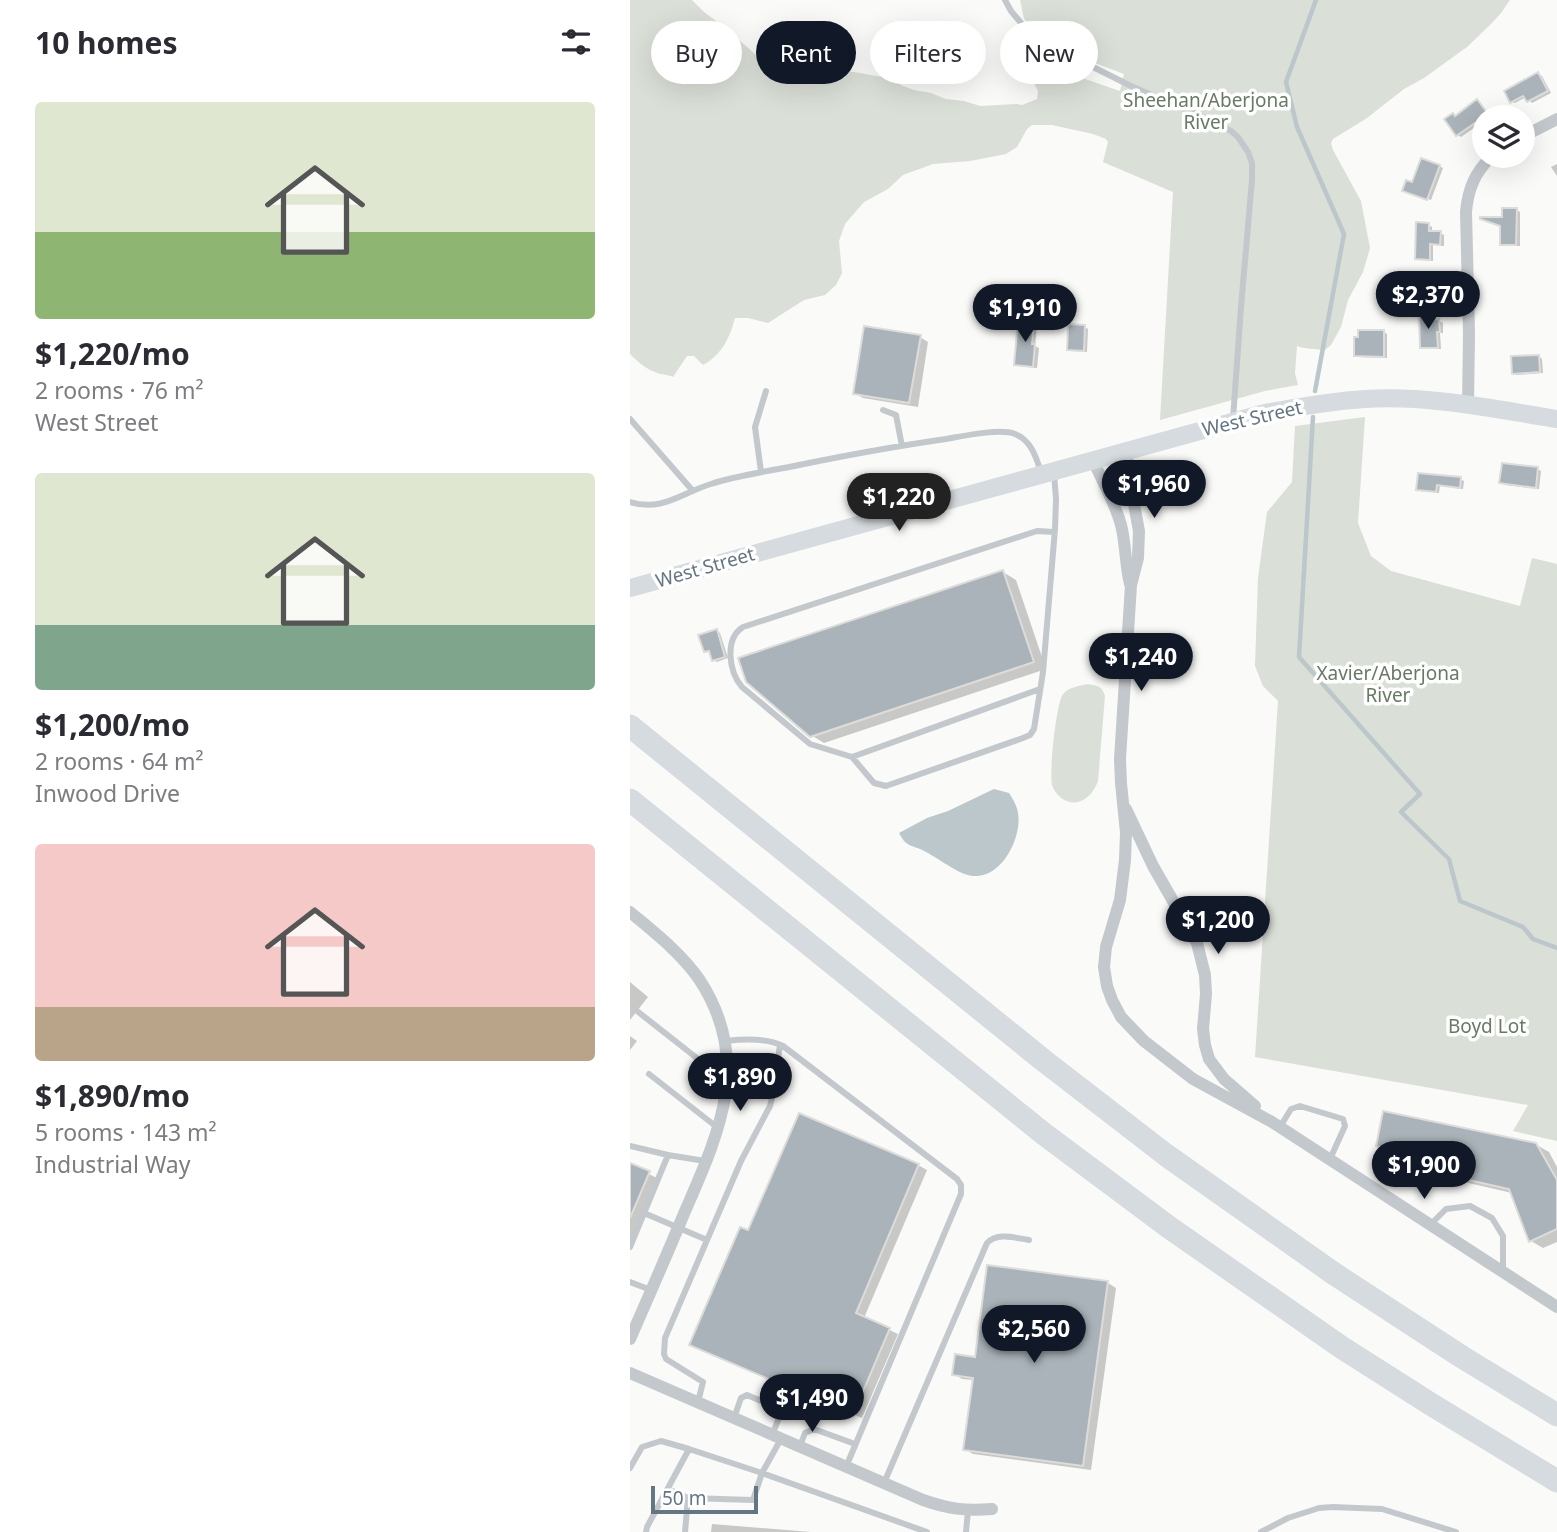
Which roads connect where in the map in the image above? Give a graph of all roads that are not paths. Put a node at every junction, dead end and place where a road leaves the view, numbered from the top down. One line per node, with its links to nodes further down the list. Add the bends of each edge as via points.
1 (1005, 0): 10 (lane, via 1027,30 1054,47 1221,126 1246,146 1252,180)
2 (1557, 119): 3 (street)
3 (1535, 130)
4 (1481, 168): 6 (street, via 1468,193 1466,212)
5 (766, 391): 14 (lane, via 755,427)
6 (1468, 405): 9 (main road, West Street); 10 (main road, West Street, via 1366,399)
7 (883, 410): 11 (lane, via 896,415)
8 (630, 419): 16 (lane)
9 (1557, 419)
10 (1233, 421): 12 (main road, West Street)
11 (902, 446): 14 (lane); 15 (lane, via 1009,432 1029,445)
12 (1126, 450): 13 (main road, West Street); 19 (street, via 1139,531 1138,558)
13 (1093, 460): 15 (main road, West Street); 19 (street, via 1120,522)
14 (761, 472): 16 (lane)
15 (1048, 472): 18 (lane, via 1056,499); 20 (main road, West Street)
16 (692, 491): 17 (lane, via 658,505)
17 (630, 502)
18 (1054, 532): 21 (lane); 23 (lane, via 1037,531 739,629 730,655 739,684 808,743)
19 (1130, 584): 25 (street, via 1120,759)
20 (630, 588)
21 (1040, 689): 23 (lane); 23 (lane, via 1034,729 1023,738 886,786 874,783)
22 (630, 726): 51 (highway, via 1166,1155 1333,1273)
23 (852, 757)
24 (630, 800): 60 (highway, via 1149,1213 1352,1354)
25 (1123, 803): 32 (street, via 1197,943 1205,975 1203,1029 1209,1059 1224,1079); 32 (street, via 1122,888 1104,961 1112,1000 1125,1023 1154,1049 1205,1086)
26 (630, 912): 28 (street, via 699,980 716,1012)
27 (637, 1011): 31 (lane)
28 (724, 1042): 29 (lane); 31 (street)
29 (780, 1045): 41 (lane, via 772,1098); 54 (lane, via 961,1185)
30 (649, 1074): 33 (lane)
31 (727, 1082): 33 (street)
32 (1276, 1124): 36 (street); 36 (lane, via 1300,1106 1343,1119 1345,1126)
33 (719, 1129): 37 (street)
34 (630, 1146): 35 (lane)
35 (668, 1155): 37 (lane); 38 (lane)
36 (1330, 1159): 39 (street)
37 (707, 1161): 40 (street)
38 (644, 1213): 40 (lane); 43 (lane)
39 (1430, 1225): 44 (street); 44 (lane, via 1446,1209 1470,1206 1492,1218 1503,1236)
40 (678, 1228): 41 (lane); 46 (street)
41 (707, 1240): 50 (lane, via 664,1338 666,1359 703,1382)
42 (1029, 1240): 61 (lane, via 993,1237 986,1242)
43 (630, 1247)
44 (1503, 1272): 47 (street)
45 (630, 1282): 46 (lane)
46 (651, 1290): 48 (street)
47 (1557, 1307)
48 (630, 1339)
49 (630, 1373): 50 (street)
50 (698, 1402): 52 (street)
51 (1557, 1415)
52 (734, 1418): 53 (street); 53 (lane, via 741,1398 747,1395 780,1409)
53 (777, 1437): 55 (street); 59 (lane)
54 (855, 1444): 55 (lane, via 814,1429 805,1433); 57 (lane)
55 (800, 1447): 57 (street)
56 (689, 1449): 58 (lane, via 661,1441 642,1447); 59 (lane); 62 (lane)
57 (846, 1466): 61 (street)
58 (630, 1468)
59 (762, 1473): 63 (lane, via 753,1500); 68 (lane)
60 (1557, 1481)
61 (884, 1483): 65 (street, via 923,1500)
62 (668, 1489): 63 (lane); 66 (lane)
63 (688, 1498): 67 (lane)
64 (992, 1509): 65 (street)
65 (968, 1511): 69 (lane)
66 (646, 1532)
67 (685, 1532)
68 (927, 1532)
69 (966, 1532)
70 (1261, 1532): 71 (lane, via 1288,1518 1333,1507 1382,1509)
71 (1456, 1532)

